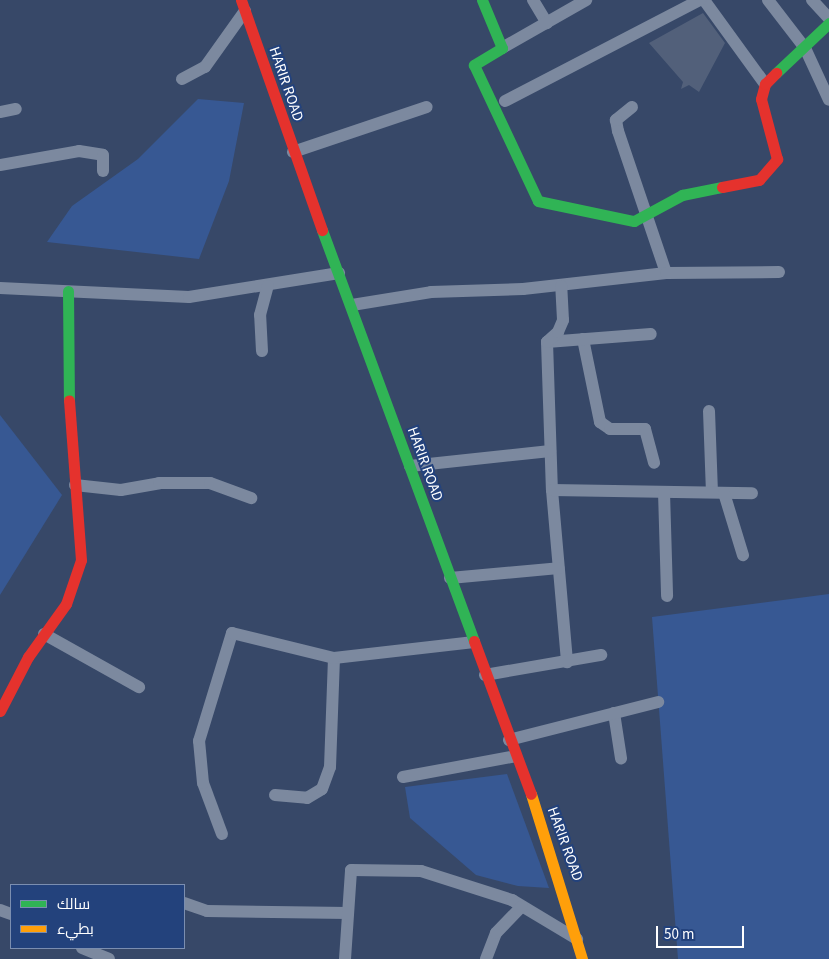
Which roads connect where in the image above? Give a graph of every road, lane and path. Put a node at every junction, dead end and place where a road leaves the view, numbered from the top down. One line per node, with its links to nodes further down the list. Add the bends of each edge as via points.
1 (482, 0): 11 (street)
2 (533, 0): 9 (street)
3 (586, 0): 9 (street)
4 (702, 0): 14 (street); 16 (street)
5 (768, 0): 12 (street)
6 (812, 0): 8 (street)
7 (243, 5): 13 (street, via 205,67); 21 (street, HARIR ROAD)
8 (829, 18)
9 (547, 23): 11 (street)
10 (829, 23): 12 (street)
11 (502, 48): 24 (street, via 474,65 538,201 634,221)
12 (805, 48): 14 (street); 15 (street)
13 (182, 79)
14 (765, 84): 24 (street, via 761,100 777,159 759,180 682,195)
15 (829, 100)
16 (505, 101)
17 (427, 107): 21 (street)
18 (632, 107): 24 (street, via 616,120)
19 (16, 109): 20 (street)
20 (0, 112)
21 (293, 152): 25 (street, HARIR ROAD)
22 (0, 165): 23 (street, via 79,151 103,154)
23 (104, 171)
24 (644, 216): 27 (street)
25 (339, 272): 28 (street); 32 (street, HARIR ROAD)
26 (779, 272): 27 (street)
27 (666, 273): 29 (street)
28 (268, 286): 31 (street, via 189,297); 36 (street, via 260,315)
29 (561, 286): 32 (street, via 431,292); 35 (street, via 562,320 558,332)
30 (0, 288): 31 (street)
31 (68, 291): 41 (street, via 69,406)
32 (352, 305): 40 (street, HARIR ROAD)
33 (651, 334): 34 (street)
34 (583, 339): 35 (street); 39 (street, via 600,422 610,429 645,429)
35 (547, 342): 38 (street)
36 (262, 351)
37 (709, 411): 44 (street)
38 (550, 451): 40 (street); 42 (street)
39 (654, 463)
40 (410, 466): 49 (street, HARIR ROAD)
41 (75, 485): 46 (street, via 121,490 160,483 210,483); 51 (street, via 81,560 66,604)
42 (552, 490): 43 (street); 48 (street)
43 (664, 492): 44 (street); 50 (street)
44 (718, 493): 45 (street); 47 (street)
45 (752, 493)
46 (251, 498)
47 (743, 555)
48 (559, 568): 49 (street); 55 (street)
49 (450, 578): 52 (street, HARIR ROAD)
50 (667, 596)
51 (44, 634): 57 (street); 59 (street)
52 (474, 642): 54 (street); 56 (street, HARIR ROAD)
53 (601, 655): 55 (street)
54 (334, 658): 65 (street, via 330,767 322,789 307,798); 66 (street, via 232,633 199,741 203,783)
55 (567, 662): 56 (street)
56 (485, 675): 61 (street, HARIR ROAD)
57 (139, 687)
58 (658, 702): 60 (street)
59 (0, 711)
60 (614, 713): 61 (street); 63 (street)
61 (509, 740): 62 (street, HARIR ROAD)
62 (516, 756): 64 (street); 70 (street, HARIR ROAD, via 566,890)
63 (621, 758)
64 (403, 777)
65 (275, 795)
66 (222, 834)
67 (185, 903): 69 (street, via 217,911)
68 (522, 906): 69 (street, via 420,871 351,870); 70 (street); 74 (street, via 496,934)
69 (348, 913): 73 (street)
70 (577, 939): 75 (street, HARIR ROAD)
71 (84, 949): 72 (street)
72 (109, 959)
73 (345, 959)
74 (486, 959)
75 (580, 959)

